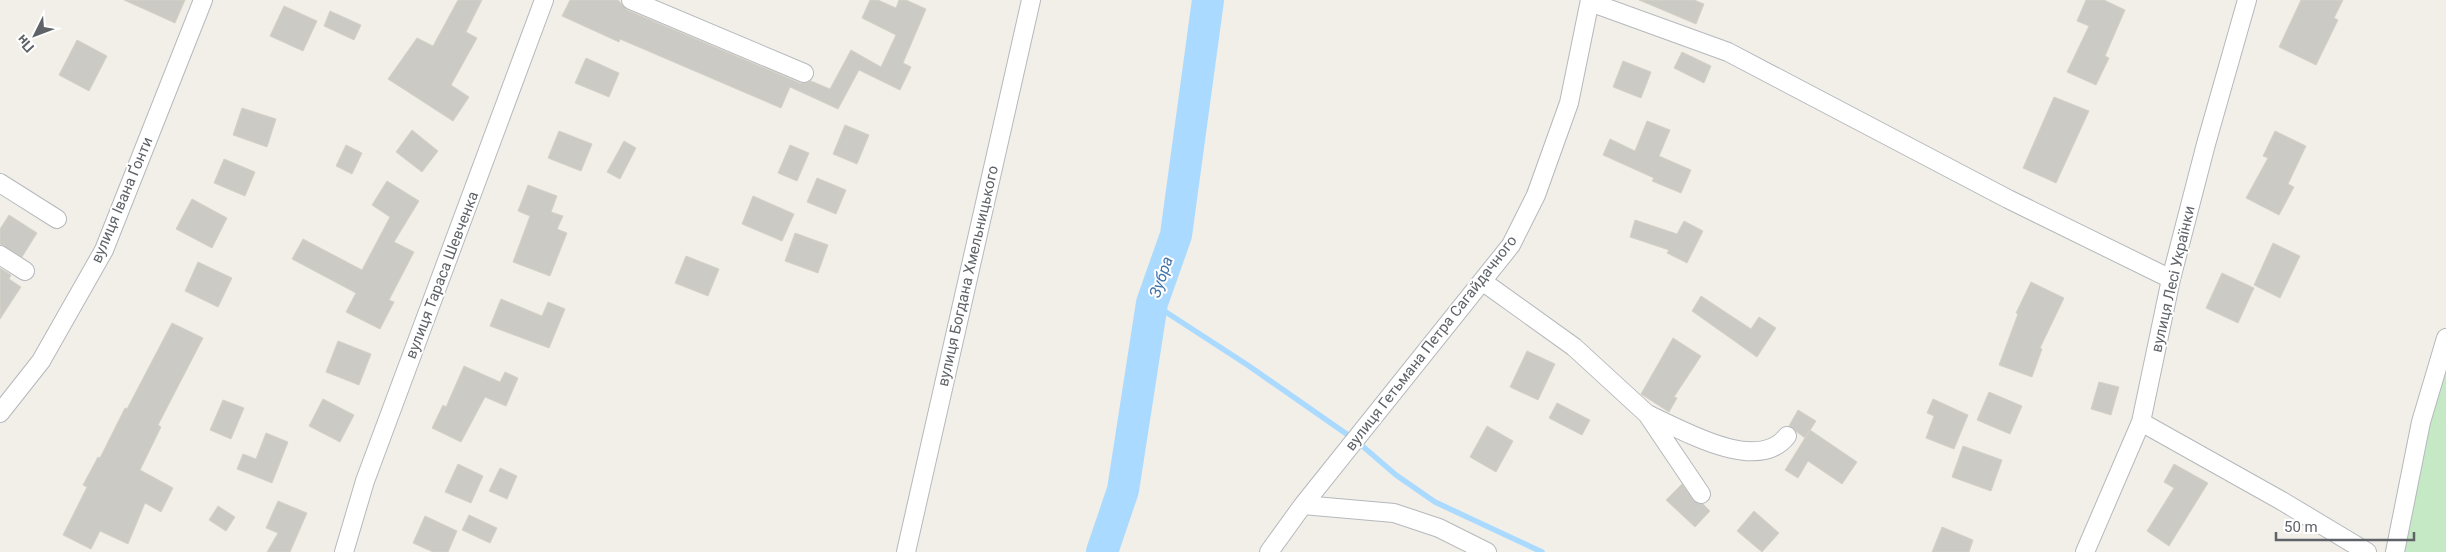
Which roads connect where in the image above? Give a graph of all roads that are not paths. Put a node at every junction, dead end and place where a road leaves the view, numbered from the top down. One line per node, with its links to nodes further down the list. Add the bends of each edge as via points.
1 (203, 0): 15 (street, вулиця Івана Ґонти, via 104,250 40,361)
2 (544, 0): 21 (street, вулиця Тараса Шевченка, via 365,480)
3 (631, 0): 7 (street)
4 (1031, 0): 22 (street, вулиця Богдана Хмельницького)
5 (2247, 0): 12 (street, вулиця Лесі Українки)
6 (1590, 1): 12 (street, via 1728,52 2008,199); 13 (street, вулиця Гетьмана Петра Сагайдачного, via 1569,103 1536,195 1512,245)
7 (804, 74)
8 (0, 183): 9 (street)
9 (57, 218)
10 (0, 255): 11 (street)
11 (25, 271)
12 (2171, 279): 17 (street, вулиця Лесі Українки)
13 (1482, 281): 16 (street, via 1574,347); 20 (street, вулиця Гетьмана Петра Сагайдачного)
14 (2446, 338): 27 (street, via 2421,422)
15 (0, 413)
16 (1647, 414): 18 (street, via 1712,443 1745,452 1769,451); 19 (street)
17 (2141, 422): 25 (street, вулиця Лесі Українки); 26 (street)
18 (1787, 436)
19 (1700, 494)
20 (1304, 505): 23 (street, вулиця Гетьмана Петра Сагайдачного); 24 (street, via 1394,513 1440,528)
21 (344, 552)
22 (906, 552)
23 (1269, 552)
24 (1487, 552)
25 (2084, 552)
26 (2367, 552)
27 (2395, 552)

